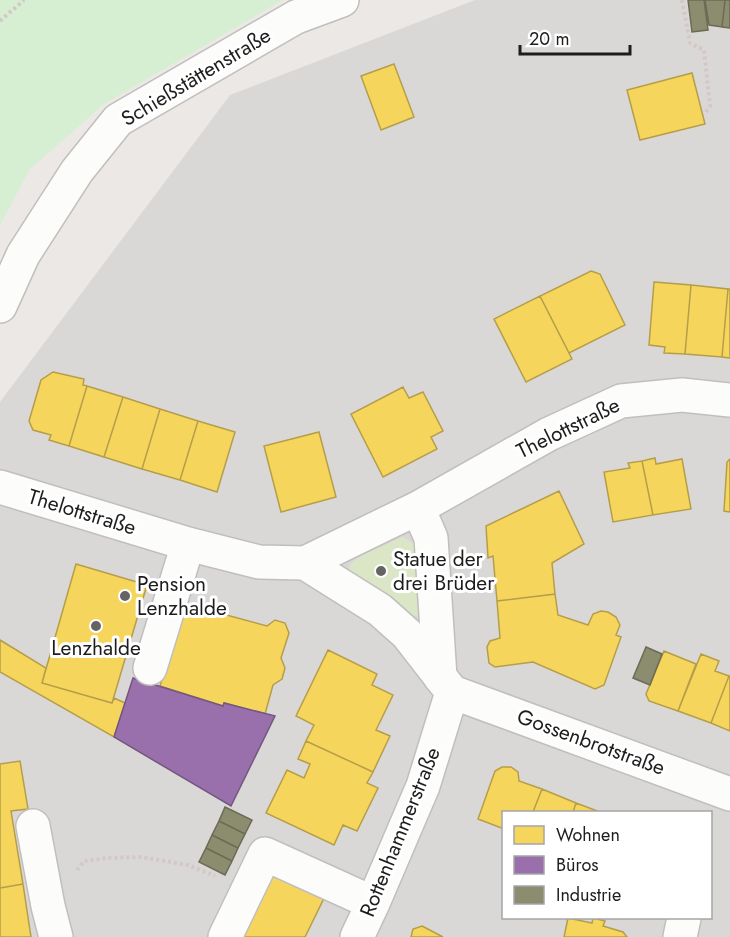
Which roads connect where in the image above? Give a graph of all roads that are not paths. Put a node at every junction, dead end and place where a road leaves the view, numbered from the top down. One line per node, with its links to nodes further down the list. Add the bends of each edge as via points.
1 (342, 0): 2 (street, Schießstättenstraße, via 296,17 118,120 77,171 35,236)
2 (0, 306)
3 (730, 400): 5 (street, Thelottstraße, via 682,395 621,400 549,434)
4 (0, 487): 6 (street, Thelottstraße)
5 (418, 507): 7 (street, Thelottstraße); 9 (street, via 431,538)
6 (188, 544): 7 (street, Thelottstraße, via 259,562); 8 (street)
7 (305, 563): 9 (street, via 380,610 407,634)
8 (150, 668)
9 (446, 684): 10 (street, Gossenbrotstraße); 12 (street, Rottenhammerstraße, via 423,786)
10 (719, 798)
11 (33, 826): 14 (street)
12 (373, 903): 15 (street, via 265,854); 16 (street, Rottenhammerstraße)
13 (684, 919): 17 (street)
14 (56, 937)
15 (225, 937)
16 (357, 937)
17 (680, 937)

